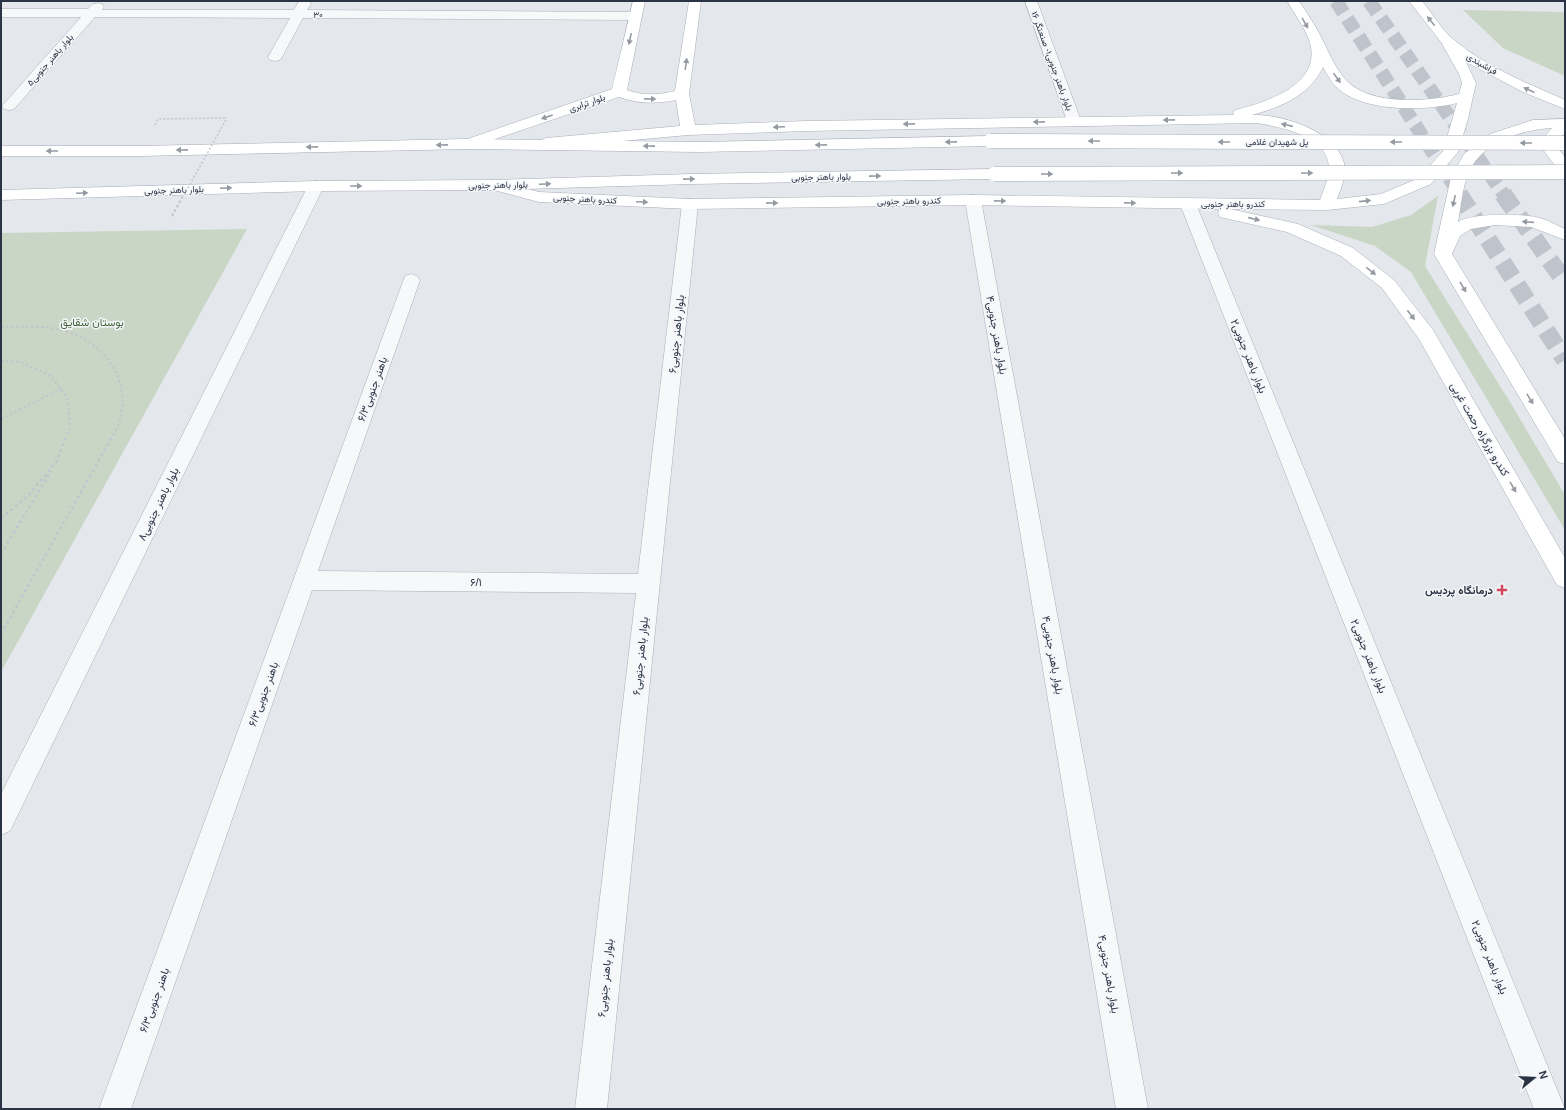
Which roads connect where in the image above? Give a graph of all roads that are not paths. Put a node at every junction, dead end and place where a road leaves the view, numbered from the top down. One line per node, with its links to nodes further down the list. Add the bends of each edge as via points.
1 (101, 1): 10 (street, ۵بلوار باهنر جنوبی)
2 (305, 1): 11 (street)
3 (482, 1): 12 (street)
4 (639, 1): 13 (main road, بلوار ترابری)
5 (695, 1): 18 (main road, one-way to 5)
6 (1031, 1): 23 (street, بلوار باهنر جنوبی۱- صنعتگر ۱۶)
7 (1293, 1): 15 (main road, one-way to 15)
8 (1415, 1): 14 (main road, فراشبندی, one-way to 8)
9 (1, 13): 10 (street, ۳۰)
10 (91, 14): 11 (street, ۳۰); 21 (street, ۵بلوار باهنر جنوبی)
11 (298, 15): 12 (street, ۳۰); 16 (street)
12 (477, 15): 13 (street, ۳۰)
13 (636, 16): 17 (main road, بلوار ترابری, one-way to 17)
14 (1447, 41): 19 (main road, کندرو باهنر جنوبی, via 1466,74 1469,84); 20 (main road, فراشبندی, one-way to 14, via 1482,66)
15 (1317, 44): 19 (main road, one-way to 19, via 1338,80 1347,89 1363,96 1404,104 1441,103); 22 (main road, via 1319,56 1315,70 1288,96 1259,109)
16 (275, 57)
17 (619, 92): 18 (main road, one-way to 18, via 636,99 658,99); 28 (main road, بلوار ترابری, one-way to 28)
18 (682, 94): 26 (main road)
19 (1465, 96): 39 (main road, کندرو باهنر جنوبی, one-way to 19, via 1384,199 1425,181 1450,152 1461,119)
20 (1565, 105)
21 (9, 106)
22 (1208, 120): 23 (main road, one-way to 23); 39 (main road, one-way to 22, via 1336,175 1336,163 1331,151 1318,138 1294,127 1258,119)
23 (1074, 121): 26 (main road, one-way to 26)
24 (1565, 123): 41 (main road, one-way to 41, via 1533,125 1495,137 1469,157 1459,177)
25 (1565, 128): 31 (main road, via 1553,136 1552,152)
26 (688, 130): 29 (main road)
27 (1565, 143): 29 (main road, پل شهیدان غلامی, one-way to 29, bridge, via 990,141 699,148)
28 (467, 144): 29 (main road); 30 (main road, one-way to 30, via 140,151)
29 (537, 144)
30 (1, 151)
31 (1565, 168)
32 (1565, 172): 34 (main road, بلوار باهنر جنوبی, one-way to 32, bridge, via 691,179 994,174)
33 (316, 186): 34 (main road, بلوار باهنر جنوبی, one-way to 34); 35 (main road, بلوار باهنر جنوبی, one-way to 33); 47 (street, ۸بلوار باهنر جنوبی)
34 (492, 186): 37 (main road, کندرو باهنر جنوبی, one-way to 37, via 539,197)
35 (1, 195)
36 (974, 200): 37 (main road, کندرو باهنر جنوبی, one-way to 36); 38 (main road, کندرو باهنر جنوبی, one-way to 38); 50 (street, بلوار باهنر جنوبی۴)
37 (690, 204): 46 (street, بلوار باهنر جنوبی۶)
38 (1188, 204): 39 (main road, کندرو باهنر جنوبی); 44 (main road, کندرو بزرگراه رحمت غربی, one-way to 44, via 1292,228 1347,252 1388,284 1426,335); 51 (street, بلوار باهنر جنوبی۲)
39 (1327, 205)
40 (1565, 235): 41 (main road, one-way to 41, via 1534,222 1495,220 1466,224 1454,233)
41 (1443, 254): 43 (main road, one-way to 43)
42 (411, 280): 45 (street, ۶/۳باهنر جنوبی)
43 (1565, 456)
44 (1565, 578)
45 (304, 580): 46 (street, ۶/۱); 48 (street, ۶/۳باهنر جنوبی)
46 (648, 584): 49 (street, بلوار باهنر جنوبی۶)
47 (1, 822)
48 (115, 1109)
49 (591, 1109)
50 (1132, 1109)
51 (1550, 1109)

